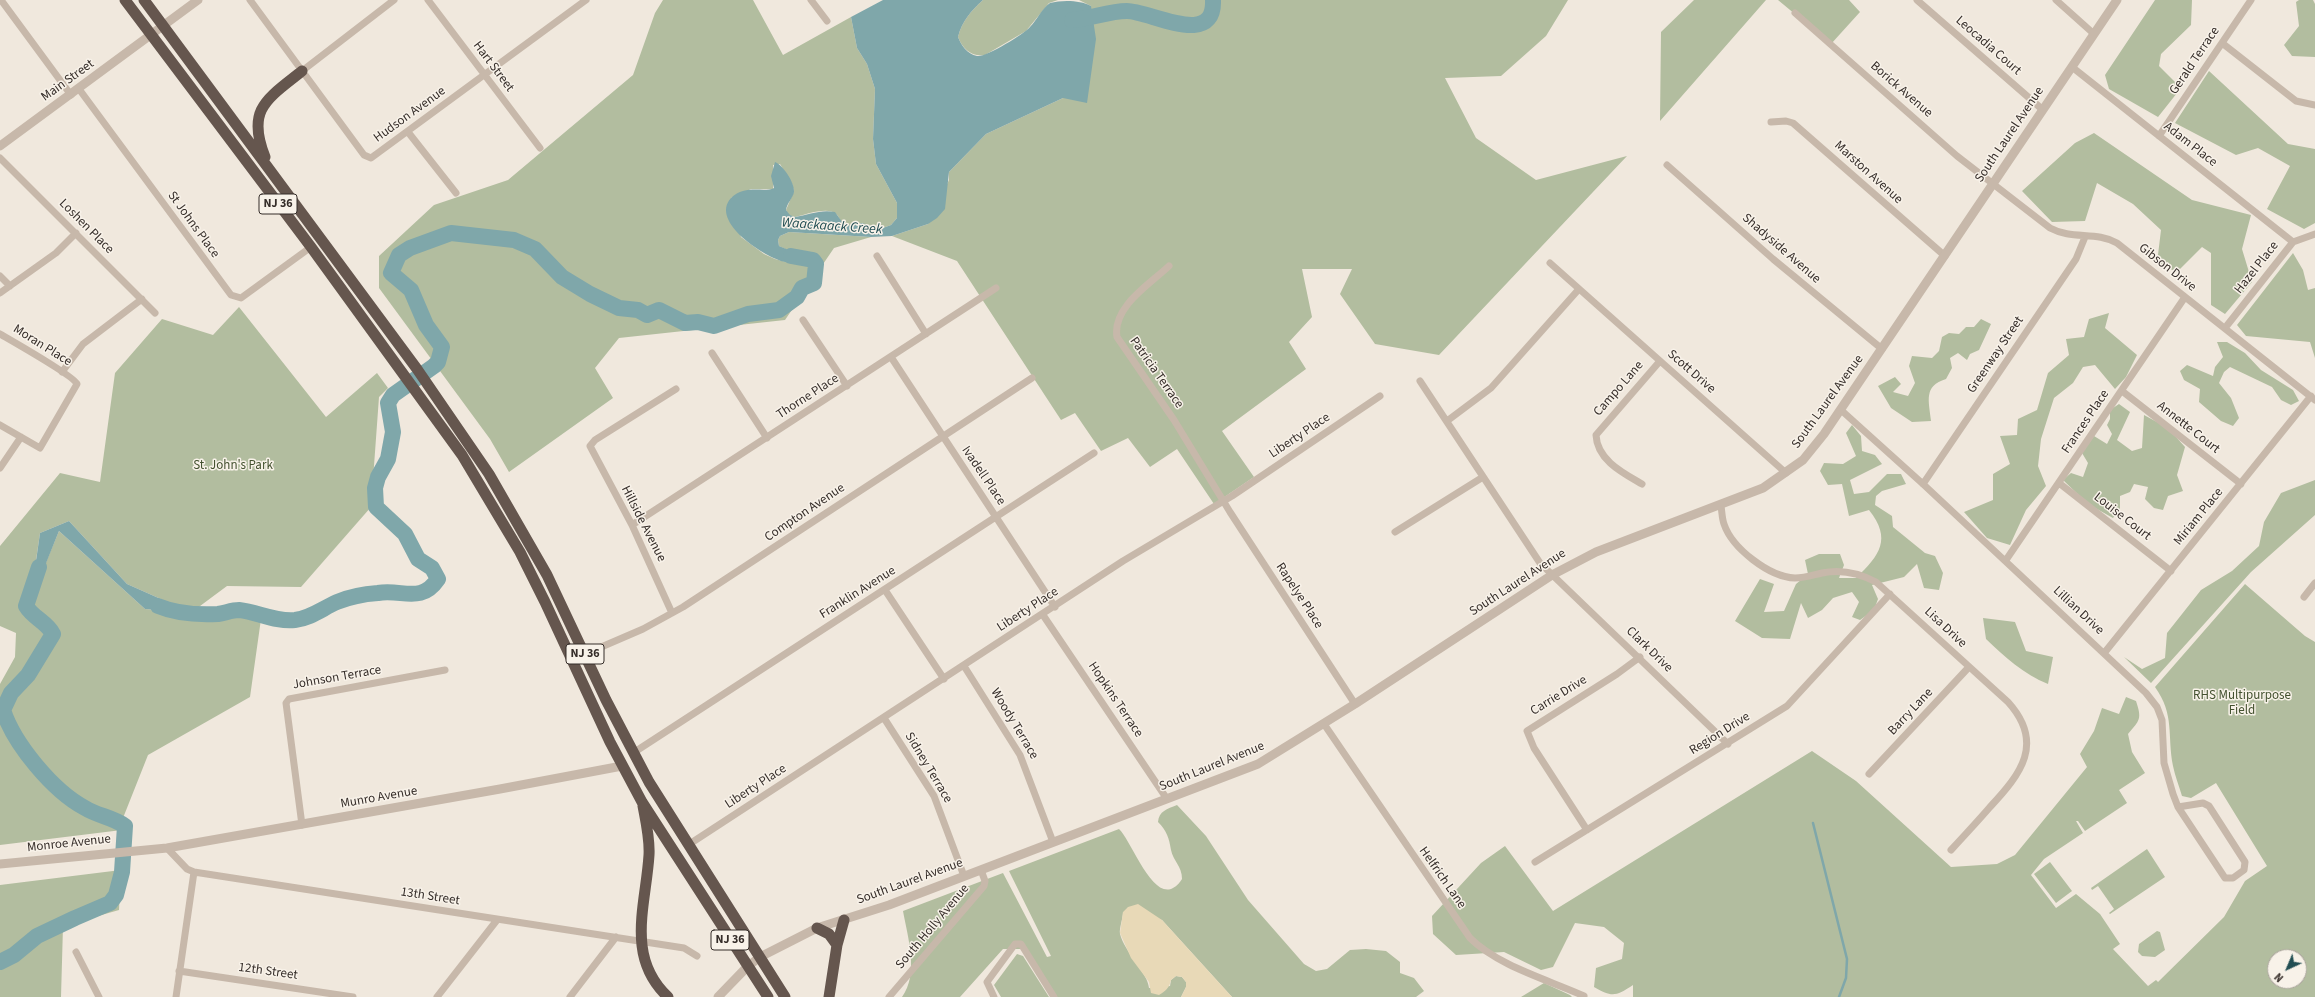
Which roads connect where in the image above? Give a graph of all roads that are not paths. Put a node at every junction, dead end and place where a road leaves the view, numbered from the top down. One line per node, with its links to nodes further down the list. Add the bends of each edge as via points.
1 (1, 0): 24 (street)
2 (125, 0): 18 (highway, NJ 36)
3 (144, 0): 16 (highway, NJ 36)
4 (198, 0): 16 (street, Main Street)
5 (250, 0): 21 (street, Hudson Avenue)
6 (394, 0): 21 (street)
7 (428, 0): 22 (street, Hart Street)
8 (586, 0): 22 (street, Hudson Avenue)
9 (811, 0): 15 (street)
10 (1917, 0): 26 (street, Leocadia Court)
11 (2056, 0): 17 (street)
12 (2117, 0): 17 (street, South Laurel Avenue)
13 (2251, 0): 19 (street, Gerald Terrace)
14 (1795, 13): 35 (street, Borick Avenue)
15 (827, 20)
16 (163, 26): 18 (street, Main Street); 34 (highway, NJ 36)
17 (2094, 34): 20 (street, South Laurel Avenue)
18 (151, 36): 23 (street, Main Street); 41 (highway, NJ 36)
19 (2222, 43): 25 (street, via 2296,101); 29 (street, Gerald Terrace)
20 (2072, 67): 26 (street, South Laurel Avenue); 29 (street, Adam Place)
21 (302, 71): 28 (street, Hudson Avenue, via 367,158 373,157); 34 (highway, via 270,96 258,118 258,141)
22 (484, 75): 28 (street, Hudson Avenue); 31 (street, Hart Street)
23 (79, 89): 24 (street, Main Street); 41 (street, St Johns Place, via 231,295 241,298)
24 (71, 95): 30 (street, Main Street)
25 (2315, 105)
26 (2043, 110): 35 (street, South Laurel Avenue)
27 (1771, 122): 43 (street, Marston Avenue, via 1786,121 1793,124)
28 (408, 132): 36 (street)
29 (2159, 136): 40 (street, Adam Place)
30 (0, 146)
31 (540, 148)
32 (0, 158): 37 (street, Loshen Place)
33 (1667, 165): 58 (street, Shadyside Avenue, via 1773,259)
34 (271, 172): 100 (highway, NJ 36, via 469,443 520,526)
35 (1992, 184): 39 (street, Gibson Drive, via 2050,228 2067,235); 43 (street, South Laurel Avenue)
36 (456, 193)
37 (76, 233): 47 (street, via 56,253); 52 (street, Loshen Place)
38 (2315, 234): 40 (street, Hazel Place)
39 (2085, 237): 51 (street, Gibson Drive, via 2102,236 2117,243); 82 (street, Greenway Street, via 2071,265)
40 (2293, 242): 55 (street, Hazel Place)
41 (311, 247): 111 (highway, NJ 36, via 462,455 520,552)
42 (877, 256): 57 (street)
43 (1944, 256): 58 (street, South Laurel Avenue)
44 (1550, 263): 49 (street, Scott Drive)
45 (1169, 266): 84 (street, Patricia Terrace, via 1122,311 1117,322 1118,337 1174,420)
46 (0, 276): 47 (street)
47 (10, 286): 50 (street)
48 (996, 288): 57 (street, Thorne Place)
49 (1579, 290): 61 (street, Scott Drive); 71 (street, via 1491,388)
50 (0, 294)
51 (2185, 297): 55 (street, Gibson Drive); 67 (street, Frances Place)
52 (142, 299): 53 (street, Loshen Place); 62 (street, via 83,344)
53 (155, 313)
54 (803, 320): 65 (street)
55 (2225, 328): 69 (street, Gibson Drive)
56 (0, 334): 62 (street, Moran Place)
57 (926, 334): 60 (street, Thorne Place)
58 (1882, 349): 70 (street, South Laurel Avenue)
59 (712, 352): 75 (street)
60 (891, 357): 65 (street, Thorne Place); 74 (street, Ivadell Place)
61 (1660, 361): 78 (street, Scott Drive); 81 (street, Campo Lane, via 1596,435 1598,446 1612,465)
62 (62, 372): 73 (street, Moran Place, via 77,384 40,448)
63 (1032, 378): 74 (street, Compton Avenue)
64 (1420, 381): 71 (street)
65 (848, 386): 75 (street, Thorne Place)
66 (676, 389): 87 (street, Hillside Avenue, via 595,440 590,446)
67 (2122, 391): 80 (street, Frances Place); 83 (street, Annette Court)
68 (1380, 396): 84 (street, Liberty Place)
69 (2313, 398): 83 (street, Miriam Place)
70 (1841, 410): 78 (street, South Laurel Avenue, via 1811,452); 82 (street, Lillian Drive)
71 (1447, 420): 79 (street)
72 (0, 425): 73 (street)
73 (21, 437): 77 (street)
74 (943, 437): 86 (street, Ivadell Place); 97 (street, Compton Avenue)
75 (767, 438): 87 (street, Thorne Place)
76 (1094, 453): 86 (street, Franklin Avenue)
77 (0, 468)
78 (1786, 473): 85 (street, South Laurel Avenue, via 1756,492)
79 (1483, 477): 88 (street); 91 (street, via 1540,563)
80 (2059, 483): 89 (street, Frances Place); 90 (street, Louise Court)
81 (1642, 484)
82 (1923, 484): 89 (street, Lillian Drive)
83 (2240, 484): 90 (street, Miriam Place)
84 (1223, 501): 96 (street, Liberty Place, via 1157,540); 106 (street, Rapelye Place)
85 (1721, 506): 91 (street, South Laurel Avenue, via 1596,552); 94 (street, Lisa Drive, via 1724,524 1732,537 1752,558 1769,570 1796,578 1829,572 1852,572 1876,582)
86 (996, 518): 93 (street, Franklin Avenue); 96 (street, Ivadell Place)
87 (632, 525): 97 (street, Hillside Avenue)
88 (1395, 532)
89 (2006, 560): 99 (street, Lillian Drive)
90 (2171, 571): 99 (street, Miriam Place)
91 (1552, 575): 101 (street, Clark Drive); 106 (street, South Laurel Avenue)
92 (2315, 583): 95 (street)
93 (885, 590): 105 (street); 110 (street, Franklin Avenue)
94 (1890, 594): 103 (street, Lisa Drive); 109 (street, Region Drive, via 1793,701)
95 (2304, 597)
96 (1055, 607): 98 (street, Liberty Place)
97 (672, 614): 100 (street, Compton Avenue)
98 (1043, 615): 102 (street, Liberty Place); 113 (street, Hopkins Terrace)
99 (2105, 652): 115 (street, Lillian Drive, via 2146,692 2157,707 2163,726 2164,763)
100 (585, 654): 110 (highway, NJ 36)
101 (1640, 657): 109 (street, Clark Drive); 117 (street, Carrie Drive, via 1527,731 1534,748)
102 (964, 666): 105 (street, Liberty Place); 118 (street, Woody Terrace, via 1020,755)
103 (1969, 667): 112 (street, Barry Lane); 122 (street, Lisa Drive, via 2016,712 2024,731 2026,751 2022,768 2012,784)
104 (445, 670): 116 (street, Johnson Terrace, via 290,698 286,703)
105 (944, 679): 107 (street, Liberty Place)
106 (1355, 704): 108 (street, South Laurel Avenue)
107 (884, 718): 119 (street, Liberty Place); 127 (street, Sidney Terrace, via 934,796)
108 (1324, 724): 113 (street, South Laurel Avenue, via 1258,764); 139 (street, Helfrich Lane, via 1470,938 1483,949 1512,965)
109 (1728, 744): 117 (street, Region Drive)
110 (633, 753): 119 (highway, NJ 36)
111 (622, 766): 114 (highway, NJ 36); 116 (street, Munro Avenue)
112 (1870, 774)
113 (1167, 799): 118 (street, South Laurel Avenue)
114 (642, 802): 132 (highway, via 649,853 640,930); 137 (highway, NJ 36)
115 (2178, 807): 115 (street, Lillian Drive, via 2225,878 2233,878 2244,870 2244,862 2209,806 2203,803)
116 (302, 825): 120 (street, Munro Avenue)
117 (1587, 830): 123 (street, Region Drive)
118 (1053, 842): 125 (street, South Laurel Avenue)
119 (688, 845): 136 (highway, NJ 36)
120 (167, 848): 121 (street, Munro Avenue); 126 (street, 13th Street)
121 (140, 850): 124 (street, Monroe Avenue)
122 (1951, 850)
123 (1535, 862)
124 (0, 864)
125 (981, 870): 127 (street, South Laurel Avenue); 150 (street, South Holly Avenue, via 984,886)
126 (194, 872): 128 (street, 13th Street); 138 (street)
127 (964, 876): 129 (street, South Laurel Avenue)
128 (497, 920): 131 (street, 13th Street); 143 (street)
129 (844, 920): 130 (street, South Laurel Avenue); 133 (highway)
130 (817, 928): 133 (highway, via 829,934); 136 (street, South Laurel Avenue)
131 (616, 938): 132 (street, 13th Street); 144 (street)
132 (641, 942): 135 (street, 13th Street, via 684,948); 145 (highway, via 651,975)
133 (837, 945): 149 (highway)
134 (76, 952): 140 (street)
135 (697, 956)
136 (760, 957): 137 (street, South Laurel Avenue); 148 (highway, NJ 36)
137 (747, 966): 146 (street, South Laurel Avenue); 147 (highway, NJ 36)
138 (179, 971): 141 (street); 142 (street, 12th Street)
139 (1584, 996)
140 (99, 997)
141 (176, 997)
142 (353, 997)
143 (437, 997)
144 (570, 997)
145 (668, 997)
146 (718, 997)
147 (768, 997)
148 (785, 997)
149 (829, 997)
150 (890, 997)
151 (994, 997): 152 (street, via 987,982 1015,944 1021,944)
152 (1054, 997)

